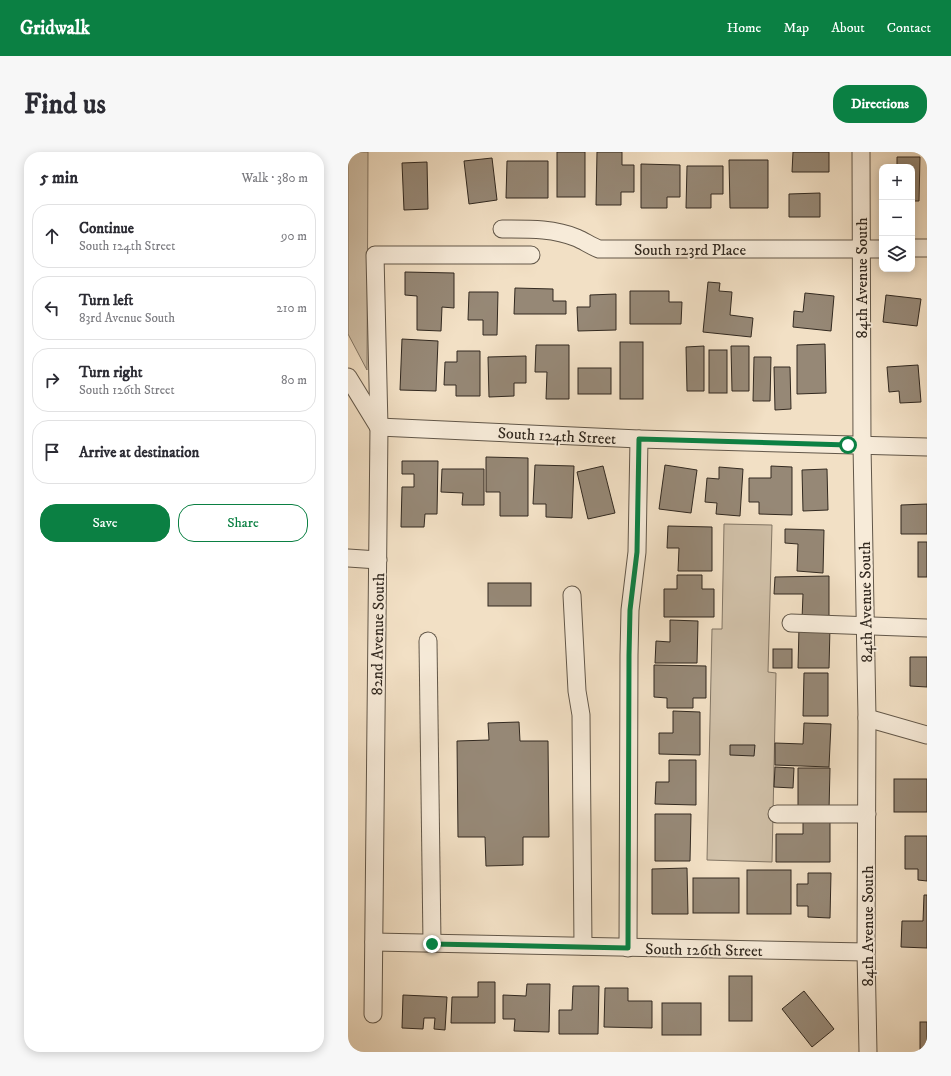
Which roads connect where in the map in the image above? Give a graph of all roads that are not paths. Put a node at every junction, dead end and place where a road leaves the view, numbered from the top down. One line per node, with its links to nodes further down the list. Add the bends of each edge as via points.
1 (861, 152): 5 (street, 84th Avenue South)
2 (502, 229): 5 (street, South 123rd Place, via 562,233 599,249)
3 (915, 248): 4 (street)
4 (927, 248)
5 (861, 249): 6 (street, South 123rd Place); 11 (street, 84th Avenue South)
6 (879, 249)
7 (531, 255): 9 (street, 82nd Avenue South, via 375,255)
8 (348, 377): 9 (street)
9 (379, 427): 10 (street, South 124th Street); 14 (street, 82nd Avenue South)
10 (639, 439): 11 (street, South 124th Street); 27 (street, via 637,552 630,610 629,655)
11 (862, 445): 12 (street, South 124th Street); 17 (street, 84th Avenue South)
12 (927, 447)
13 (348, 558): 14 (street)
14 (378, 560): 24 (street, 82nd Avenue South)
15 (572, 595): 26 (street, via 576,691 581,715)
16 (791, 623): 17 (street)
17 (865, 626): 18 (street); 20 (street, 84th Avenue South)
18 (927, 628)
19 (428, 641): 25 (street)
20 (867, 718): 21 (street); 23 (street, 84th Avenue South)
21 (927, 735)
22 (777, 814): 23 (street)
23 (867, 814): 28 (street, 84th Avenue South)
24 (374, 942): 25 (street, South 126th Street); 29 (street, 82nd Avenue South)
25 (432, 944): 26 (street, South 126th Street)
26 (583, 946): 27 (street, South 126th Street)
27 (628, 948): 28 (street, South 126th Street)
28 (866, 952): 30 (street, 84th Avenue South)
29 (373, 1014)
30 (868, 1052)

